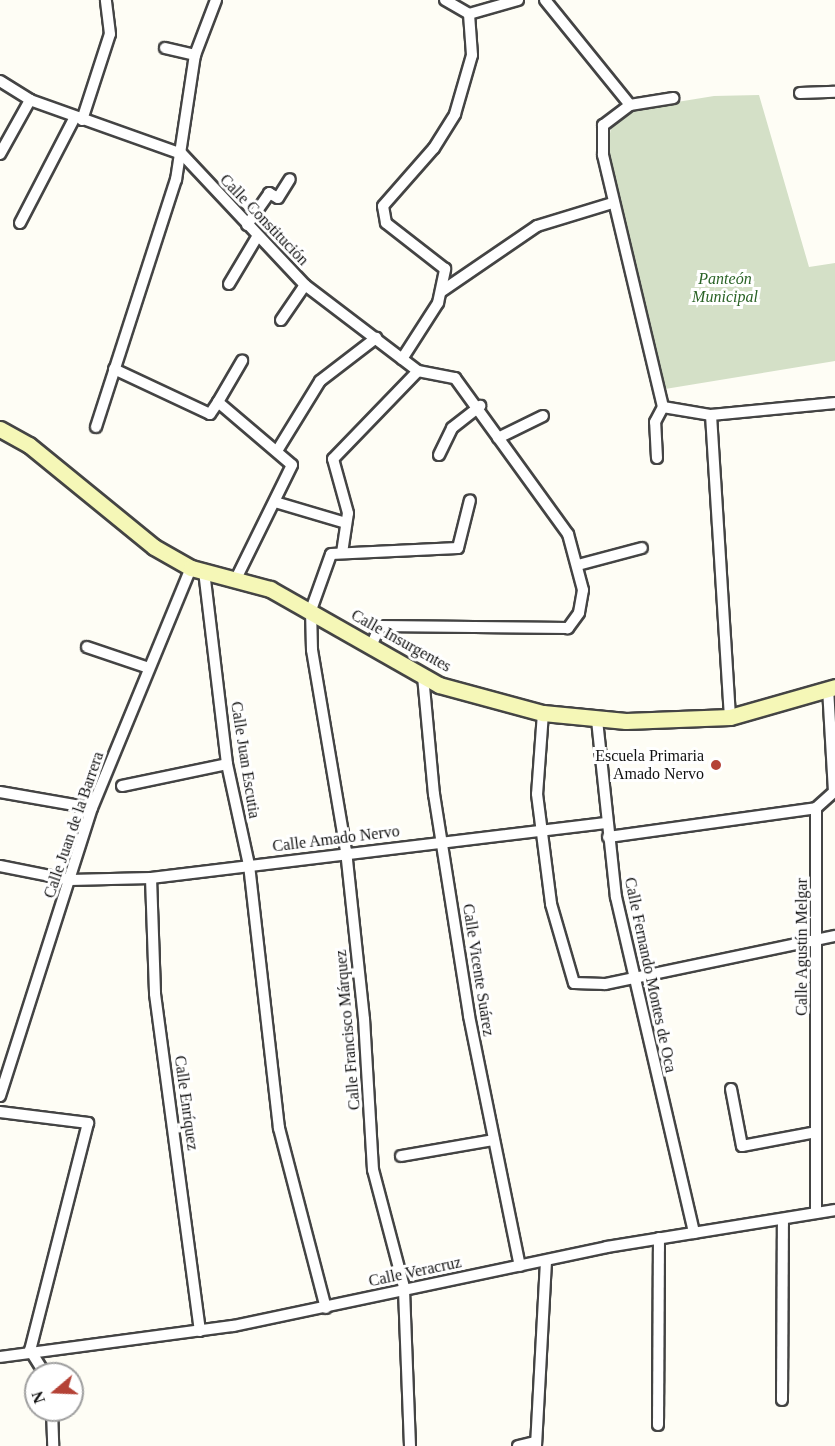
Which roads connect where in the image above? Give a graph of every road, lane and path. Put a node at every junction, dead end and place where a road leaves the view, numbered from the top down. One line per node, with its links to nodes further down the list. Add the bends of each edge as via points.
1 (106, 0): 15 (street, via 110,34)
2 (216, 0): 8 (street)
3 (445, 0): 6 (street)
4 (519, 0): 6 (street)
5 (545, 0): 14 (street)
6 (469, 14): 25 (street, via 472,55 455,114 434,148 383,206 382,217 445,270)
7 (165, 48): 8 (street)
8 (195, 55): 17 (street)
9 (0, 81): 13 (street, Calle Constitución)
10 (835, 92): 11 (street)
11 (800, 93)
12 (673, 98): 14 (street)
13 (30, 100): 15 (street, Calle Constitución); 16 (street)
14 (630, 105): 19 (street, via 603,125)
15 (78, 118): 17 (street, Calle Constitución); 20 (street)
16 (0, 154)
17 (182, 154): 21 (street, Calle Constitución); 30 (street)
18 (290, 179): 21 (street, via 278,198 269,193)
19 (612, 203): 25 (street, via 545,221); 35 (street)
20 (20, 223)
21 (247, 225): 22 (street, Calle Constitución)
22 (257, 237): 23 (street); 24 (street, Calle Constitución)
23 (229, 284)
24 (305, 285): 26 (street); 27 (street, Calle Constitución)
25 (442, 291): 28 (street, via 430,321)
26 (281, 320)
27 (376, 339): 28 (street, Calle Constitución); 41 (street, via 320,381)
28 (402, 359): 31 (street, Calle Constitución)
29 (243, 361): 32 (street)
30 (114, 369): 32 (street, via 210,414); 38 (street)
31 (418, 371): 34 (street, via 455,378); 46 (street, via 333,459)
32 (218, 402): 41 (street)
33 (835, 403): 36 (street)
34 (480, 406): 40 (street); 42 (street, via 452,428)
35 (663, 407): 36 (street); 43 (street, via 655,422)
36 (711, 415): 59 (street)
37 (543, 416): 40 (street)
38 (96, 427)
39 (0, 429): 50 (main road, Calle Insurgentes, via 29,445 154,547)
40 (498, 438): 49 (street, via 568,534)
41 (277, 451): 45 (street, via 292,465)
42 (439, 455)
43 (657, 458)
44 (470, 500): 48 (street, via 458,548)
45 (275, 502): 46 (street); 51 (street)
46 (346, 523): 48 (street)
47 (642, 548): 49 (street)
48 (342, 553): 52 (street, via 331,554)
49 (578, 565): 53 (street, via 579,613 568,628 380,626)
50 (198, 570): 51 (main road, Calle Insurgentes); 55 (street, Calle Juan de la Barrera); 61 (street, Calle Juan Escutia)
51 (236, 579): 52 (main road, Calle Insurgentes)
52 (311, 610): 53 (main road, Calle Insurgentes); 72 (street, Calle Francisco Márquez, via 312,650)
53 (371, 646): 56 (main road, Calle Insurgentes)
54 (87, 647): 55 (street)
55 (150, 668): 66 (street, Calle Juan de la Barrera)
56 (423, 676): 58 (main road, Calle Insurgentes, via 439,685); 71 (street, Calle Vicente Suárez)
57 (831, 688): 59 (main road, Calle Insurgentes); 62 (street)
58 (543, 713): 60 (main road, Calle Insurgentes); 69 (street, via 537,794)
59 (730, 717): 60 (main road, Calle Insurgentes)
60 (597, 720): 68 (street, Calle Fernando Montes de Oca)
61 (227, 764): 63 (street); 73 (street, Calle Juan Escutia)
62 (835, 777): 65 (street)
63 (122, 786)
64 (0, 792): 66 (street)
65 (835, 792): 67 (street)
66 (92, 808): 76 (street, Calle Juan de la Barrera)
67 (816, 808): 70 (street); 77 (street, Calle Agustín Melgar)
68 (606, 823): 69 (street, Calle Amado Nervo); 70 (street, Calle Fernando Montes de Oca)
69 (542, 827): 71 (street, Calle Amado Nervo); 79 (street, via 551,904 574,983)
70 (608, 837): 79 (street, Calle Fernando Montes de Oca)
71 (444, 841): 72 (street, Calle Amado Nervo); 84 (street, Calle Vicente Suárez)
72 (346, 851): 73 (street, Calle Amado Nervo); 93 (street, Calle Francisco Márquez, via 364,1019 373,1170)
73 (249, 865): 75 (street, Calle Amado Nervo); 94 (street, Calle Juan Escutia, via 279,1128)
74 (0, 866): 76 (street, Calle Amado Nervo)
75 (151, 878): 76 (street, Calle Amado Nervo); 95 (street, Calle Enríquez, via 155,994)
76 (70, 880): 81 (street, Calle Juan de la Barrera)
77 (818, 936): 78 (street); 79 (street); 83 (street, Calle Agustín Melgar)
78 (835, 936)
79 (633, 977): 89 (street, Calle Fernando Montes de Oca)
80 (731, 1089): 83 (street, via 742,1146)
81 (0, 1096)
82 (0, 1112): 96 (street, via 88,1123)
83 (816, 1132): 87 (street, Calle Agustín Melgar)
84 (494, 1140): 85 (street); 92 (street, Calle Vicente Suárez)
85 (401, 1156)
86 (835, 1210): 87 (street, Calle Veracruz)
87 (816, 1213): 88 (street, Calle Veracruz)
88 (783, 1219): 89 (street, Calle Veracruz); 99 (street)
89 (694, 1233): 90 (street, Calle Veracruz)
90 (659, 1238): 91 (street, Calle Veracruz); 101 (street)
91 (546, 1261): 92 (street, Calle Veracruz); 102 (street)
92 (520, 1266): 93 (street, Calle Veracruz)
93 (404, 1287): 94 (street, Calle Veracruz); 104 (street, Calle Francisco Márquez)
94 (327, 1308): 95 (street, Calle Veracruz)
95 (200, 1331): 96 (street, Calle Veracruz)
96 (30, 1350): 97 (street, Calle Veracruz); 98 (street)
97 (0, 1357)
98 (38, 1362)
99 (782, 1400)
100 (52, 1422): 103 (street)
101 (658, 1425)
102 (535, 1444): 105 (street)
103 (52, 1446)
104 (410, 1446)
105 (518, 1446)

